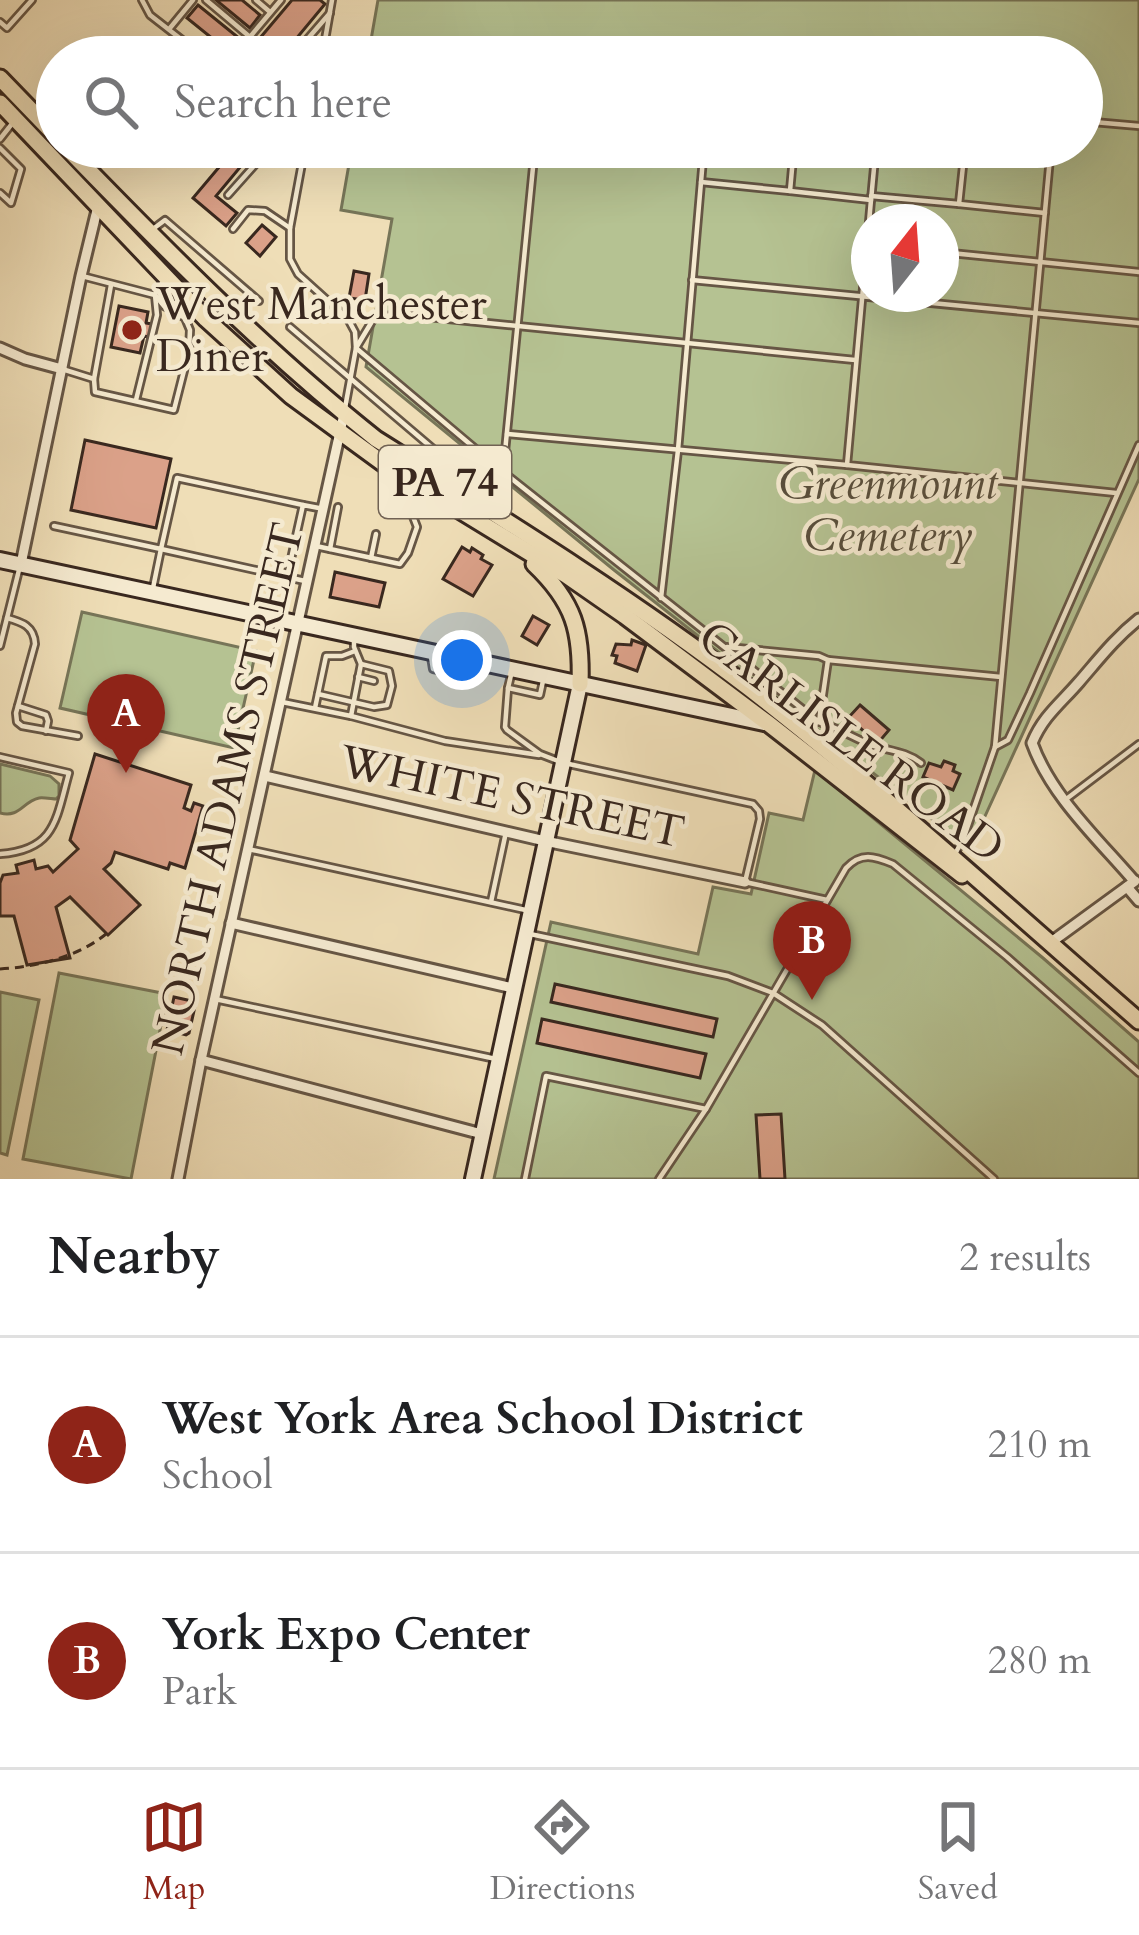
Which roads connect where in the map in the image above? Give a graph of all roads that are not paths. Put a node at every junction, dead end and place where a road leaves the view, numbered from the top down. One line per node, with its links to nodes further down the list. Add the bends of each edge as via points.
1 (32, 0): 10 (lane, via 8,28)
2 (142, 0): 11 (lane)
3 (193, 0): 11 (lane)
4 (206, 0): 13 (lane)
5 (256, 0): 8 (lane)
6 (280, 0): 8 (lane)
7 (332, 0): 9 (lane)
8 (271, 12): 14 (lane)
9 (330, 13): 15 (lane); 16 (lane)
10 (0, 22)
11 (168, 30): 12 (lane)
12 (176, 36)
13 (249, 36)
14 (251, 36)
15 (310, 36)
16 (326, 36)
17 (0, 78): 19 (main road)
18 (0, 103): 22 (main road, CARLISLE ROAD / PA 74)
19 (36, 115)
20 (1103, 123): 21 (lane)
21 (1139, 126)
22 (5, 129): 24 (main road, CARLISLE ROAD / PA 74)
23 (0, 148): 37 (lane, via 21,169 11,203)
24 (36, 154)
25 (54, 168): 40 (main road, CARLISLE ROAD / PA 74)
26 (86, 168): 46 (main road, CARLISLE ROAD / PA 74)
27 (252, 168): 38 (lane)
28 (301, 168): 44 (lane)
29 (533, 168): 62 (lane)
30 (702, 168): 35 (lane)
31 (792, 168): 36 (lane)
32 (874, 168): 39 (lane)
33 (963, 168): 42 (lane)
34 (1049, 168): 43 (lane)
35 (700, 182): 36 (lane); 52 (lane)
36 (790, 190): 39 (lane)
37 (0, 193)
38 (228, 195)
39 (871, 198): 41 (lane); 42 (lane)
40 (99, 204): 50 (street); 51 (main road, CARLISLE ROAD / PA 74)
41 (871, 204)
42 (959, 204): 43 (lane)
43 (1045, 214): 48 (lane)
44 (290, 228): 45 (lane, via 248,210); 65 (lane, via 298,274 347,319)
45 (233, 229)
46 (148, 232): 56 (lane, via 165,220); 71 (main road, CARLISLE ROAD / PA 74)
47 (959, 254): 48 (lane)
48 (1040, 262): 49 (lane); 59 (lane)
49 (1139, 272)
50 (81, 276): 53 (lane); 67 (street)
51 (167, 278): 55 (lane); 72 (main road, CARLISLE ROAD / PA 74)
52 (692, 280): 54 (lane); 63 (lane)
53 (111, 285): 55 (lane); 69 (lane)
54 (851, 294)
55 (155, 296): 70 (lane); 70 (lane, via 185,318 190,351 174,410)
56 (259, 301)
57 (959, 305): 59 (lane)
58 (860, 312): 66 (lane)
59 (1036, 312): 60 (lane); 79 (lane)
60 (1139, 323)
61 (290, 327): 68 (lane)
62 (517, 328): 63 (lane); 65 (lane, via 387,315 374,318); 73 (lane)
63 (686, 344): 66 (lane); 75 (lane)
64 (0, 348): 67 (street)
65 (356, 348): 68 (lane); 78 (lane)
66 (856, 360): 77 (lane)
67 (62, 369): 69 (lane); 96 (street)
68 (351, 378): 71 (lane); 76 (lane)
69 (94, 379): 70 (lane, via 95,392)
70 (136, 400)
71 (344, 414): 72 (street, NORTH ADAMS STREET); 133 (main road, CARLISLE ROAD / PA 74, via 674,633)
72 (340, 434): 80 (main road, CARLISLE ROAD / PA 74); 85 (street, NORTH ADAMS STREET)
73 (507, 434): 75 (lane); 78 (lane)
74 (1139, 445): 81 (lane)
75 (677, 450): 77 (lane); 100 (lane)
76 (451, 464)
77 (847, 465): 79 (lane)
78 (503, 472): 100 (lane)
79 (1018, 483): 81 (lane); 113 (lane)
80 (425, 490): 86 (lane); 90 (main road, CARLISLE ROAD / PA 74)
81 (1116, 494): 128 (lane, via 1008,740)
82 (396, 504): 86 (lane)
83 (303, 505): 85 (lane); 92 (lane, via 177,478); 97 (lane)
84 (338, 507): 87 (lane)
85 (323, 513): 87 (lane); 91 (street, NORTH ADAMS STREET)
86 (412, 514): 94 (lane, via 417,527 404,560)
87 (336, 519): 93 (lane)
88 (54, 526): 92 (lane)
89 (376, 534): 94 (lane)
90 (511, 542): 115 (main road, via 574,617); 124 (main road, CARLISLE ROAD / PA 74)
91 (316, 547): 93 (lane); 98 (street, NORTH ADAMS STREET)
92 (161, 549): 97 (lane); 99 (lane)
93 (329, 549): 94 (lane)
94 (371, 558)
95 (0, 560): 96 (street)
96 (21, 564): 99 (street); 101 (lane)
97 (286, 577): 98 (lane)
98 (309, 582): 103 (street, NORTH ADAMS STREET)
99 (151, 594): 103 (street)
100 (661, 598): 106 (lane)
101 (7, 618): 105 (lane); 120 (lane, via 35,633)
102 (1139, 619): 135 (street, via 1041,721 1032,743)
103 (300, 623): 104 (street); 118 (street, NORTH ADAMS STREET)
104 (355, 634): 107 (lane); 110 (street)
105 (0, 646)
106 (724, 647): 108 (lane); 123 (lane)
107 (356, 651): 109 (lane); 117 (lane, via 326,656)
108 (828, 660): 113 (lane); 123 (lane)
109 (361, 664): 112 (lane); 119 (lane, via 389,671 391,698 381,708)
110 (512, 669): 111 (street); 116 (lane)
111 (543, 676): 115 (street); 116 (lane, via 540,695)
112 (358, 677): 114 (lane); 119 (lane)
113 (1000, 677): 128 (lane)
114 (374, 681)
115 (580, 684): 124 (street); 131 (street)
116 (508, 688): 129 (lane, via 505,727)
117 (318, 694): 119 (lane); 121 (lane)
118 (282, 702): 121 (lane); 134 (street, NORTH ADAMS STREET)
119 (354, 702): 122 (lane)
120 (18, 706): 125 (lane, via 46,715); 125 (lane, via 17,722)
121 (315, 708): 122 (lane)
122 (351, 716): 129 (lane)
123 (819, 722): 132 (lane)
124 (770, 724): 133 (main road); 146 (main road, CARLISLE ROAD / PA 74)
125 (46, 730): 126 (lane)
126 (78, 736)
127 (1139, 744): 135 (lane)
128 (995, 747): 140 (lane)
129 (543, 756): 131 (lane)
130 (0, 757): 139 (lane, via 69,773 45,840)
131 (563, 762): 137 (street); 141 (lane, via 753,804 760,819)
132 (921, 763)
133 (852, 772): 140 (main road, CARLISLE ROAD / PA 74)
134 (265, 776): 136 (street, WHITE STREET); 138 (street, NORTH ADAMS STREET)
135 (1065, 800): 142 (street)
136 (506, 832): 137 (street, WHITE STREET); 145 (lane)
137 (545, 841): 141 (street, WHITE STREET); 147 (street)
138 (248, 849): 145 (lane); 148 (street, NORTH ADAMS STREET)
139 (0, 854)
140 (954, 856): 146 (main road, CARLISLE ROAD / PA 74)
141 (745, 882): 143 (lane)
142 (1134, 882): 144 (street); 150 (street)
143 (827, 900): 152 (lane); 157 (lane, via 856,858 893,864)
144 (1139, 902)
145 (491, 904): 147 (lane)
146 (1004, 904): 150 (main road, PA 74)
147 (531, 911): 149 (street)
148 (231, 922): 151 (street); 153 (street, NORTH ADAMS STREET)
149 (526, 933): 151 (street); 152 (lane)
150 (1050, 943): 154 (main road, PA 74)
151 (513, 988): 156 (street)
152 (773, 993): 158 (lane); 164 (lane, via 822,1025)
153 (214, 999): 155 (street, NORTH ADAMS STREET); 156 (lane)
154 (1137, 1016)
155 (201, 1060): 159 (street); 161 (street, NORTH ADAMS STREET)
156 (498, 1060): 159 (street)
157 (1139, 1072)
158 (706, 1109): 160 (lane); 163 (lane, via 546,1076)
159 (482, 1134): 162 (street)
160 (661, 1177)
161 (178, 1179)
162 (472, 1179)
163 (525, 1179)
164 (994, 1179)

